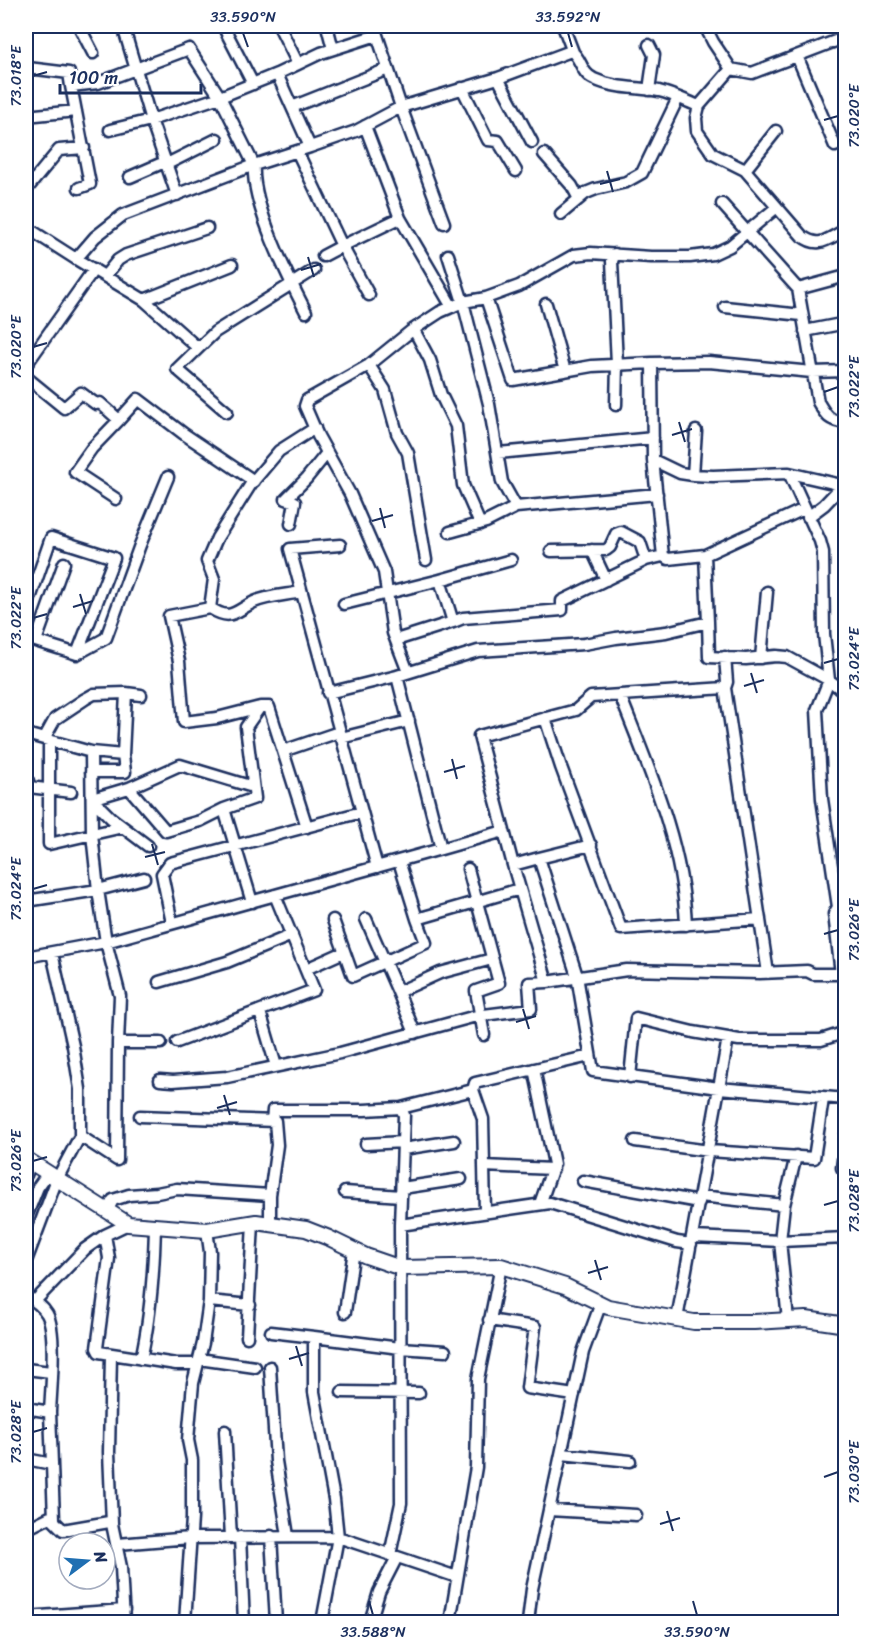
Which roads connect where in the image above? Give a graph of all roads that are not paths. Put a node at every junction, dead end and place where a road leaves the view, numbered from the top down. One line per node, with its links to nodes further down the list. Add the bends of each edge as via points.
1 (79, 26): 13 (street)
2 (123, 26): 17 (street)
3 (223, 26): 22 (street)
4 (279, 26): 15 (street)
5 (327, 26): 11 (street)
6 (563, 26): 12 (street)
7 (705, 26): 19 (street)
8 (376, 30): 11 (street); 18 (street)
9 (846, 37): 14 (street)
10 (649, 45): 25 (street, via 654,55)
11 (333, 49): 15 (street)
12 (573, 52): 21 (street); 25 (street, via 585,75 594,80 626,89)
13 (93, 53)
14 (797, 56): 19 (street, via 752,73); 39 (street)
15 (298, 64): 20 (street)
16 (26, 66): 23 (street, via 69,73)
17 (136, 69): 23 (street, via 98,83); 26 (street, via 189,49); 33 (street)
18 (388, 69): 29 (street); 30 (street)
19 (730, 69): 28 (street)
20 (278, 74): 22 (street); 29 (street)
21 (498, 78): 24 (street); 38 (street)
22 (253, 84): 26 (street)
23 (71, 86): 31 (street)
24 (462, 88): 30 (street); 47 (street, via 488,140 498,141)
25 (649, 90): 27 (street)
26 (220, 97): 33 (street); 45 (street)
27 (678, 98): 28 (street); 52 (street, via 642,173)
28 (699, 105): 46 (street, via 697,131 707,146 713,154)
29 (292, 107): 40 (street)
30 (401, 107): 34 (street); 57 (street)
31 (76, 111): 32 (street); 41 (street)
32 (26, 117)
33 (151, 120): 35 (street); 44 (street)
34 (365, 126): 40 (street); 56 (street)
35 (110, 130)
36 (776, 131): 46 (street)
37 (217, 139): 44 (street)
38 (532, 142)
39 (835, 146)
40 (310, 147): 42 (street)
41 (84, 148): 49 (street, via 90,184); 50 (street, via 59,150)
42 (297, 151): 45 (street); 62 (street)
43 (544, 154): 52 (street)
44 (167, 164): 48 (street); 51 (street)
45 (254, 165): 51 (street); 72 (street, via 261,204)
46 (745, 170): 54 (street)
47 (516, 171)
48 (130, 177)
49 (79, 188)
50 (26, 190)
51 (177, 195): 66 (street, via 123,215 95,237)
52 (579, 199): 55 (street)
53 (722, 204): 61 (street)
54 (777, 207): 60 (street, via 810,242 825,241); 61 (street)
55 (561, 214)
56 (400, 218): 62 (street); 79 (street)
57 (444, 223)
58 (26, 226): 66 (street)
59 (207, 228): 70 (street, via 126,255)
60 (846, 230)
61 (748, 231): 63 (street, via 720,252 699,257); 73 (street)
62 (342, 246): 65 (street); 74 (street)
63 (615, 254): 75 (street, via 574,255 519,286); 88 (street, via 612,261)
64 (448, 255): 77 (street)
65 (322, 256)
66 (76, 259): 68 (street)
67 (232, 265): 76 (street)
68 (94, 269): 70 (street); 89 (street)
69 (314, 270): 72 (street)
70 (105, 276): 76 (street)
71 (846, 276): 73 (street)
72 (291, 284): 81 (street); 86 (street, via 214,332)
73 (798, 288): 82 (street)
74 (369, 295)
75 (486, 298): 77 (street); 91 (street, via 513,380)
76 (144, 300): 86 (street)
77 (463, 302): 79 (street); 103 (street)
78 (546, 304): 91 (street)
79 (452, 307): 84 (street)
80 (725, 307): 82 (street)
81 (306, 312)
82 (802, 315): 85 (street)
83 (846, 323): 85 (street)
84 (414, 330): 90 (street); 115 (street, via 456,426 463,485)
85 (805, 331): 93 (street)
86 (198, 348): 96 (street, via 177,369)
87 (652, 363): 88 (street); 93 (street, via 710,362); 101 (street)
88 (617, 364): 91 (street); 95 (street)
89 (26, 365)
90 (369, 366): 99 (street, via 308,400 305,406); 122 (street, via 385,390 397,433 408,453)
91 (565, 371)
92 (846, 371): 93 (street)
93 (812, 372): 98 (street, via 818,402 826,417)
94 (26, 377): 97 (street, via 64,408 81,393)
95 (616, 405)
96 (227, 412)
97 (119, 420): 108 (street, via 138,399); 111 (street, via 75,472)
98 (846, 423)
99 (315, 428): 102 (street); 108 (street, via 279,451)
100 (696, 431): 106 (street)
101 (653, 438): 103 (street); 104 (street)
102 (327, 453): 114 (street, via 286,499 294,502); 130 (street, via 350,494 384,572)
103 (498, 453): 112 (street, via 502,482)
104 (653, 460): 106 (street); 110 (street)
105 (789, 473): 106 (street); 109 (street); 113 (street)
106 (693, 475)
107 (168, 477): 138 (street, via 106,638)
108 (254, 481): 132 (street, via 217,538 207,561 214,579)
109 (844, 486): 113 (street, via 824,505)
110 (657, 494): 112 (street); 121 (street)
111 (116, 499)
112 (516, 507): 115 (street)
113 (806, 513): 120 (street); 142 (street, via 823,552)
114 (291, 524)
115 (480, 524): 116 (street)
116 (450, 532)
117 (340, 545): 128 (street, via 290,549)
118 (592, 550): 119 (street); 124 (street, via 609,549 621,532 640,542); 127 (street)
119 (551, 551)
120 (705, 555): 121 (street, via 668,559); 135 (street)
121 (663, 556): 124 (street)
122 (426, 560)
123 (511, 560): 126 (street)
124 (646, 560): 127 (street)
125 (64, 563): 136 (street)
126 (440, 580): 130 (street); 134 (street)
127 (606, 580): 134 (street, via 562,601 562,610)
128 (302, 592): 132 (street, via 254,602 238,613 221,615); 145 (street)
129 (766, 592): 140 (street)
130 (387, 593): 131 (street); 137 (street)
131 (344, 604)
132 (210, 608): 149 (street, via 170,616 179,661 184,722)
133 (26, 610): 138 (street, via 51,538 114,558)
134 (453, 622): 137 (street)
135 (708, 622): 139 (street, via 709,657); 141 (street, via 584,644 478,651)
136 (31, 640): 138 (street)
137 (396, 640): 141 (street)
138 (77, 654)
139 (725, 657): 140 (street); 143 (street)
140 (761, 658): 142 (street, via 786,657)
141 (402, 674): 145 (street); 151 (street)
142 (829, 680): 146 (street); 187 (street, via 817,711 822,799)
143 (725, 688): 148 (street); 190 (street)
144 (126, 693): 147 (street); 154 (street, via 94,694 85,699 55,719); 157 (street)
145 (328, 693): 153 (street)
146 (846, 693)
147 (141, 695)
148 (620, 695): 150 (street, via 591,698 576,710); 193 (street, via 668,819)
149 (260, 707): 155 (street, via 269,707); 160 (street, via 246,727)
150 (545, 718): 169 (street, via 479,736); 171 (street)
151 (409, 721): 153 (street); 174 (street)
152 (26, 734): 154 (street)
153 (340, 735): 155 (street); 166 (street)
154 (47, 740): 156 (street); 162 (street)
155 (283, 751): 167 (street)
156 (91, 752): 157 (street); 158 (street)
157 (123, 755): 158 (street, via 125,772)
158 (92, 772): 164 (street)
159 (26, 780): 162 (street, via 29,787)
160 (253, 786): 161 (street, via 180,765); 165 (street, via 255,798)
161 (129, 788): 164 (street); 165 (street, via 166,831)
162 (50, 790): 163 (street); 170 (street, via 49,844)
163 (71, 792)
164 (92, 799): 168 (street); 170 (street)
165 (224, 809): 173 (street)
166 (362, 812): 167 (street); 178 (street)
167 (307, 826): 173 (street)
168 (123, 827): 170 (street); 172 (street)
169 (504, 831): 174 (street); 177 (street)
170 (92, 834): 182 (street)
171 (591, 845): 175 (street); 193 (street, via 621,929)
172 (148, 846)
173 (235, 846): 186 (street); 192 (street, via 170,863 162,874)
174 (441, 849): 176 (street)
175 (539, 858): 177 (street); 204 (street)
176 (399, 861): 178 (street); 189 (street)
177 (513, 865): 181 (street)
178 (377, 867): 183 (street)
179 (468, 869): 185 (street)
180 (144, 878): 182 (street)
181 (520, 889): 185 (street); 206 (street)
182 (98, 890): 184 (street); 195 (street)
183 (275, 895): 186 (street); 194 (street)
184 (26, 901)
185 (477, 901): 189 (street); 199 (street)
186 (252, 902): 192 (street)
187 (842, 907): 203 (street, via 834,914)
188 (366, 918): 200 (street)
189 (417, 919): 200 (street, via 426,943)
190 (760, 919): 193 (street); 202 (street)
191 (333, 920): 196 (street)
192 (172, 924): 195 (street)
193 (686, 924)
194 (292, 935): 201 (street); 205 (street, via 227,962)
195 (106, 942): 197 (street); 215 (street, via 120,996)
196 (344, 952): 200 (street, via 353,976); 201 (street)
197 (52, 953): 198 (street); 230 (street, via 80,1089)
198 (26, 957)
199 (492, 959): 207 (street, via 440,973); 209 (street, via 499,983 476,992)
200 (385, 961): 207 (street)
201 (306, 969): 208 (street, via 314,990)
202 (768, 973): 203 (street); 204 (street, via 627,970)
203 (844, 974)
204 (577, 976): 206 (street); 217 (street)
205 (159, 982)
206 (547, 982): 209 (street, via 529,983 531,1009)
207 (398, 992): 211 (street)
208 (260, 1012): 214 (street); 218 (street)
209 (480, 1015): 211 (street); 212 (street)
210 (846, 1032): 213 (street, via 821,1040)
211 (415, 1033): 218 (street)
212 (484, 1035)
213 (728, 1038): 220 (street, via 636,1018); 222 (street)
214 (177, 1042)
215 (118, 1043): 216 (street); 230 (street, via 117,1161)
216 (161, 1044)
217 (590, 1056): 219 (street); 220 (street, via 593,1071)
218 (276, 1066): 221 (street, via 227,1077)
219 (534, 1069): 223 (street, via 475,1083); 240 (street)
220 (630, 1077): 222 (street)
221 (160, 1080)
222 (719, 1088): 224 (street); 235 (street)
223 (473, 1090): 226 (street); 238 (street, via 483,1119)
224 (823, 1099): 225 (street); 236 (street, via 814,1158)
225 (846, 1099)
226 (401, 1108): 228 (street, via 273,1110); 234 (street)
227 (140, 1116): 228 (street)
228 (272, 1120): 246 (street, via 277,1145)
229 (846, 1135): 239 (street)
230 (80, 1136): 241 (street)
231 (454, 1141): 234 (street)
232 (635, 1141): 235 (street)
233 (366, 1144): 234 (street)
234 (403, 1146): 245 (street)
235 (709, 1151): 236 (street); 247 (street)
236 (796, 1156): 249 (street)
237 (27, 1165): 241 (street)
238 (484, 1166): 240 (street); 251 (street)
239 (841, 1168)
240 (553, 1169): 248 (street)
241 (53, 1176): 250 (street); 252 (street, via 38,1187); 264 (street)
242 (461, 1179): 245 (street)
243 (583, 1181): 247 (street)
244 (345, 1192): 245 (street)
245 (401, 1192): 256 (street)
246 (270, 1196): 250 (street, via 177,1189 113,1200); 255 (street)
247 (700, 1199): 249 (street); 261 (street)
248 (540, 1204): 251 (street); 261 (street, via 550,1203 677,1242)
249 (784, 1205): 262 (street)
250 (107, 1211): 254 (street)
251 (485, 1212): 256 (street)
252 (26, 1217)
253 (253, 1223): 255 (street); 258 (street); 270 (street)
254 (128, 1224): 257 (street); 259 (street)
255 (270, 1224): 263 (street, via 306,1230)
256 (400, 1225): 266 (street)
257 (155, 1226): 258 (street); 282 (street, via 148,1329)
258 (207, 1230): 268 (street)
259 (105, 1235): 267 (street); 281 (street, via 109,1258 97,1348)
260 (846, 1238): 262 (street)
261 (692, 1241): 262 (street); 272 (street)
262 (780, 1241): 274 (street)
263 (354, 1250): 266 (street); 271 (street)
264 (26, 1261)
265 (501, 1266): 266 (street); 269 (street, via 565,1286); 273 (street)
266 (401, 1268): 279 (street)
267 (30, 1299): 287 (street, via 48,1314)
268 (209, 1300): 270 (street); 283 (street)
269 (601, 1303): 272 (street); 291 (street, via 583,1352)
270 (250, 1305): 278 (street)
271 (345, 1312)
272 (677, 1319): 274 (street)
273 (489, 1320): 291 (street, via 535,1327 527,1388); 311 (street, via 478,1379 476,1467)
274 (788, 1320): 275 (street)
275 (846, 1325)
276 (272, 1332): 277 (street)
277 (314, 1336): 279 (street); 306 (street, via 314,1392)
278 (247, 1337)
279 (400, 1348): 280 (street); 289 (street)
280 (445, 1351)
281 (111, 1355): 282 (street); 302 (street)
282 (141, 1359): 283 (street, via 176,1364)
283 (198, 1362): 284 (street); 308 (street, via 188,1440 192,1460)
284 (255, 1367)
285 (270, 1368): 305 (street, via 276,1461)
286 (26, 1369): 287 (street)
287 (51, 1372): 293 (street)
288 (342, 1392): 289 (street)
289 (400, 1392): 290 (street); 310 (street, via 401,1503)
290 (419, 1393)
291 (574, 1395): 295 (street)
292 (26, 1408): 293 (street)
293 (50, 1412): 298 (street)
294 (225, 1431): 307 (street)
295 (562, 1454): 297 (street); 299 (street)
296 (26, 1459): 298 (street)
297 (630, 1461)
298 (52, 1464): 301 (street)
299 (549, 1510): 300 (street); 321 (street)
300 (636, 1515)
301 (54, 1519): 302 (street, via 63,1530); 303 (street)
302 (112, 1524): 309 (street)
303 (28, 1525)
304 (271, 1536): 305 (street); 307 (street); 317 (street)
305 (288, 1536): 306 (street)
306 (338, 1536): 310 (street); 318 (street)
307 (236, 1537): 308 (street); 316 (street)
308 (190, 1538): 309 (street); 315 (street)
309 (118, 1544): 312 (street)
310 (393, 1556): 311 (street); 319 (street)
311 (457, 1577): 320 (street)
312 (124, 1610): 313 (street); 314 (street)
313 (26, 1617)
314 (124, 1623)
315 (185, 1623)
316 (244, 1623)
317 (276, 1623)
318 (322, 1623)
319 (370, 1623)
320 (450, 1623)
321 (528, 1623)

